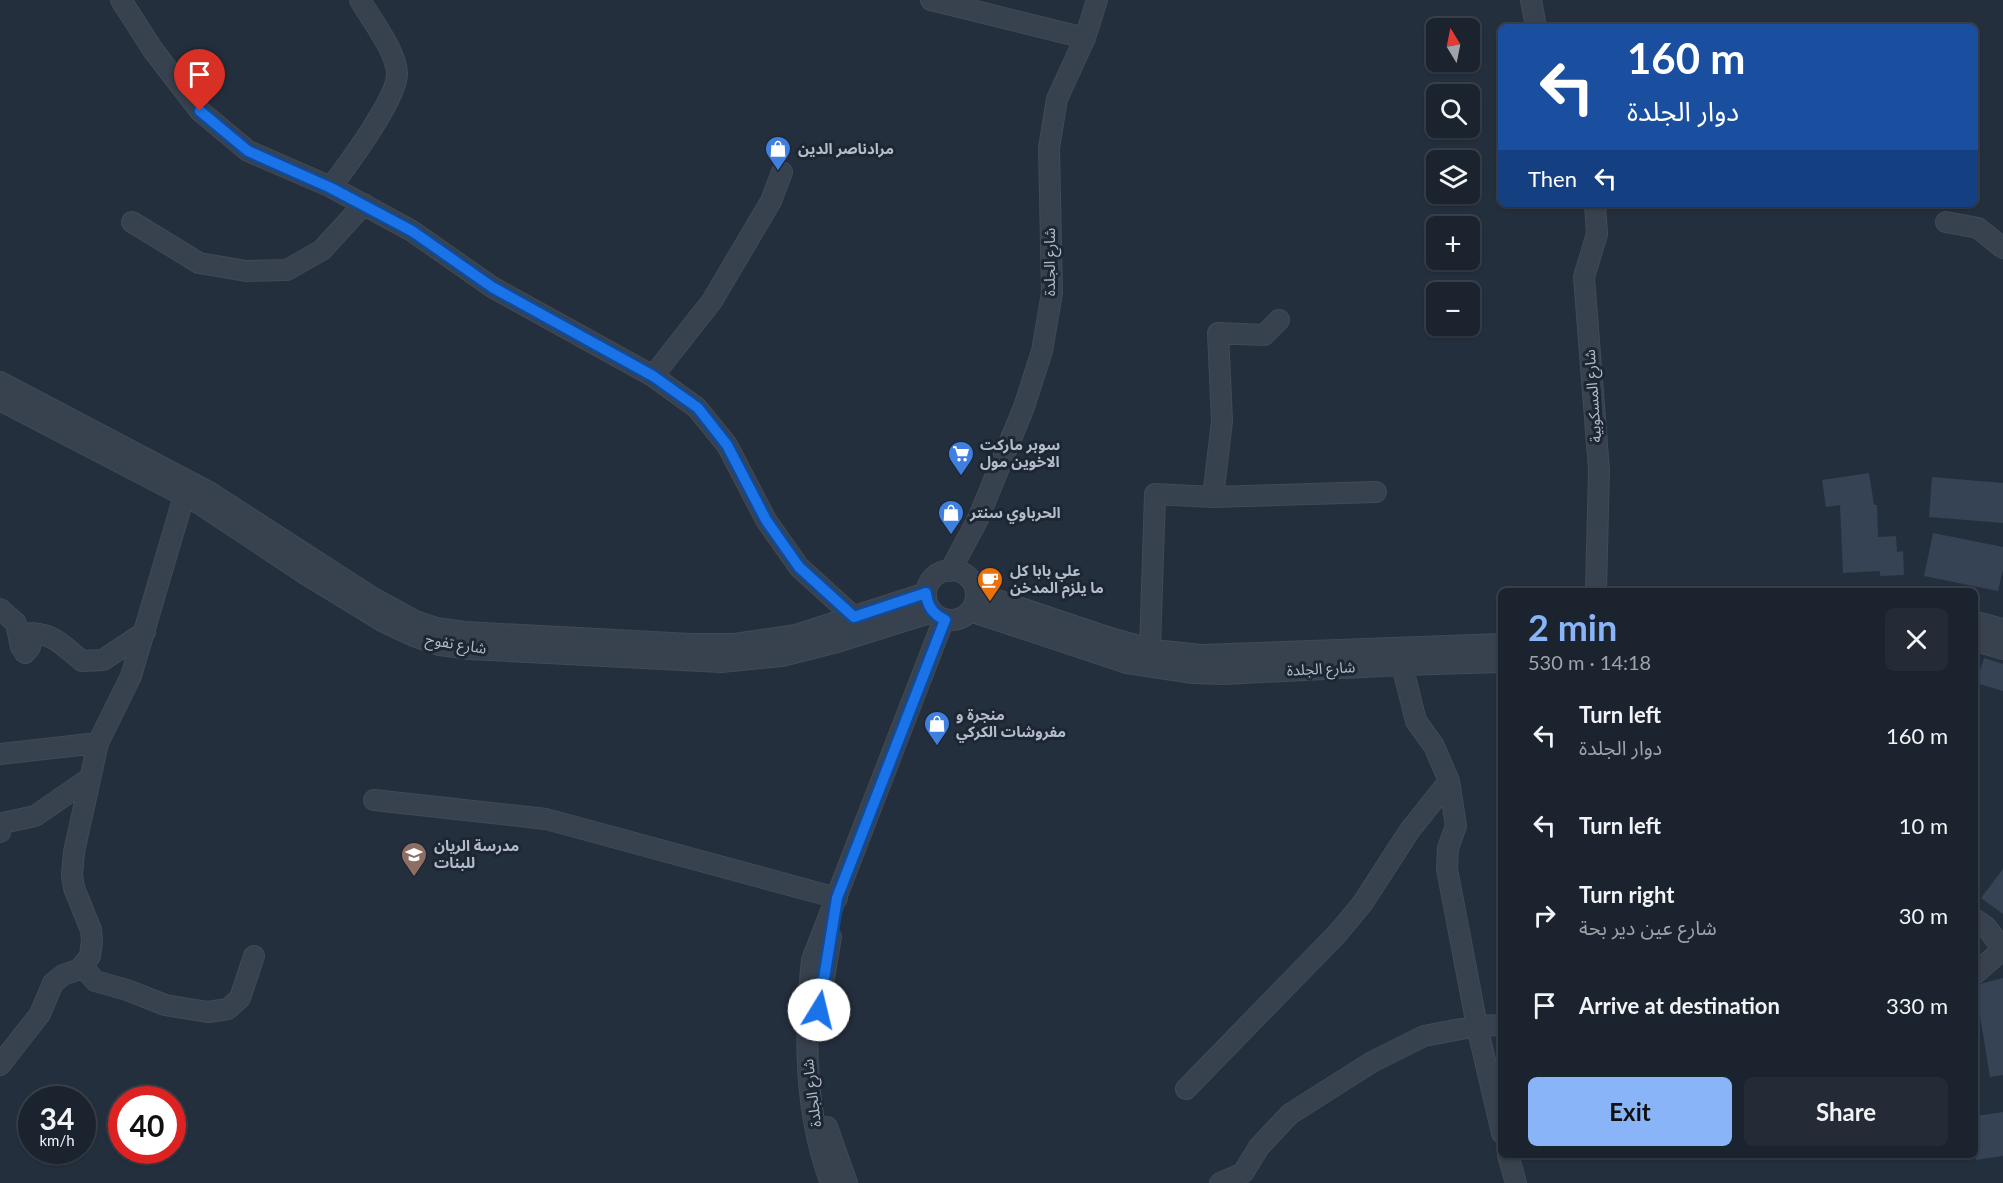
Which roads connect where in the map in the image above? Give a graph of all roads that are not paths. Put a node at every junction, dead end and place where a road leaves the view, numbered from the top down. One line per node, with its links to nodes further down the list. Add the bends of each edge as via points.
1 (120, 0): 9 (street, via 200,111 248,151)
2 (360, 0): 9 (street, via 392,56 396,85)
3 (931, 0): 7 (street)
4 (1097, 0): 7 (street, شارع الجلدة)
5 (1531, 0): 6 (street)
6 (1535, 24)
7 (1085, 38): 22 (street, شارع الجلدة, via 1057,99 1049,148 1052,293 1042,351)
8 (782, 172): 16 (street, via 771,201 712,301)
9 (331, 188): 10 (street)
10 (364, 204): 12 (street, via 322,250 287,270 246,271 199,263); 16 (street, via 412,231 492,287)
11 (1595, 207): 24 (street, شارع المسكوبية, via 1597,234 1584,277 1599,470)
12 (132, 222)
13 (1946, 222): 14 (street, via 1978,228)
14 (2003, 248)
15 (1279, 320): 21 (street, via 1264,335 1218,333 1222,421)
16 (653, 376): 29 (street, via 698,408 727,445 766,520 799,567)
17 (0, 382): 29 (street, via 208,492 373,598 436,628 735,644)
18 (0, 400): 20 (street, شارع تفوح)
19 (1376, 492): 21 (street)
20 (184, 496): 29 (street, شارع تفوح, via 384,622 440,645 721,662 782,656); 31 (street)
21 (1213, 498): 35 (street, via 1155,494)
22 (978, 519): 23 (street); 25 (street)
23 (950, 571): 25 (street, via 963,574); 26 (street, via 935,577 928,587)
24 (1596, 588)
25 (972, 595): 26 (street, via 959,619); 35 (street, شارع الجلدة); 36 (street, شارع الجلدة, via 1127,663 1158,669 1224,674)
26 (935, 608): 29 (street, شارع تفوح); 44 (street, شارع الجلدة)
27 (0, 609): 31 (street, via 16,623 25,653 32,633 54,638 82,661 103,660)
28 (1978, 623): 30 (street)
29 (858, 626)
30 (2003, 629)
31 (145, 632): 38 (street, via 132,676)
32 (1978, 642): 34 (street)
33 (1498, 644): 36 (street, شارع الجلدة)
34 (2003, 648)
35 (1150, 649): 36 (street, شارع الجلدة, via 1201,655)
36 (1398, 657): 37 (street, شارع الجلدة); 41 (street, via 1416,721 1434,746)
37 (1498, 663)
38 (98, 743): 39 (street); 40 (street)
39 (0, 754)
40 (90, 778): 43 (street, via 35,816 3,823); 47 (street, via 72,863 74,888 91,930 91,952)
41 (1449, 781): 50 (street, via 1456,826 1447,870); 52 (street, via 1337,934)
42 (374, 800): 44 (street, via 546,819)
43 (0, 832)
44 (837, 898): 55 (street, شارع الجلدة, via 812,960 807,1039 816,1132); 56 (street, شارع الجلدة, via 819,1010 820,1082 828,1129)
45 (1978, 921): 48 (street, via 2003,949)
46 (255, 956): 47 (street, via 240,998 228,1009 208,1012 165,1005 95,981)
47 (83, 966): 51 (street, via 53,983 40,1014)
48 (1978, 971)
49 (1498, 1024): 50 (street)
50 (1477, 1026): 53 (street); 57 (street, via 1424,1036 1372,1062 1290,1114 1259,1147 1243,1173)
51 (0, 1065)
52 (1186, 1089)
53 (1498, 1116)
54 (1509, 1158): 58 (street)
55 (831, 1183)
56 (847, 1183)
57 (1220, 1183)
58 (1516, 1183)

